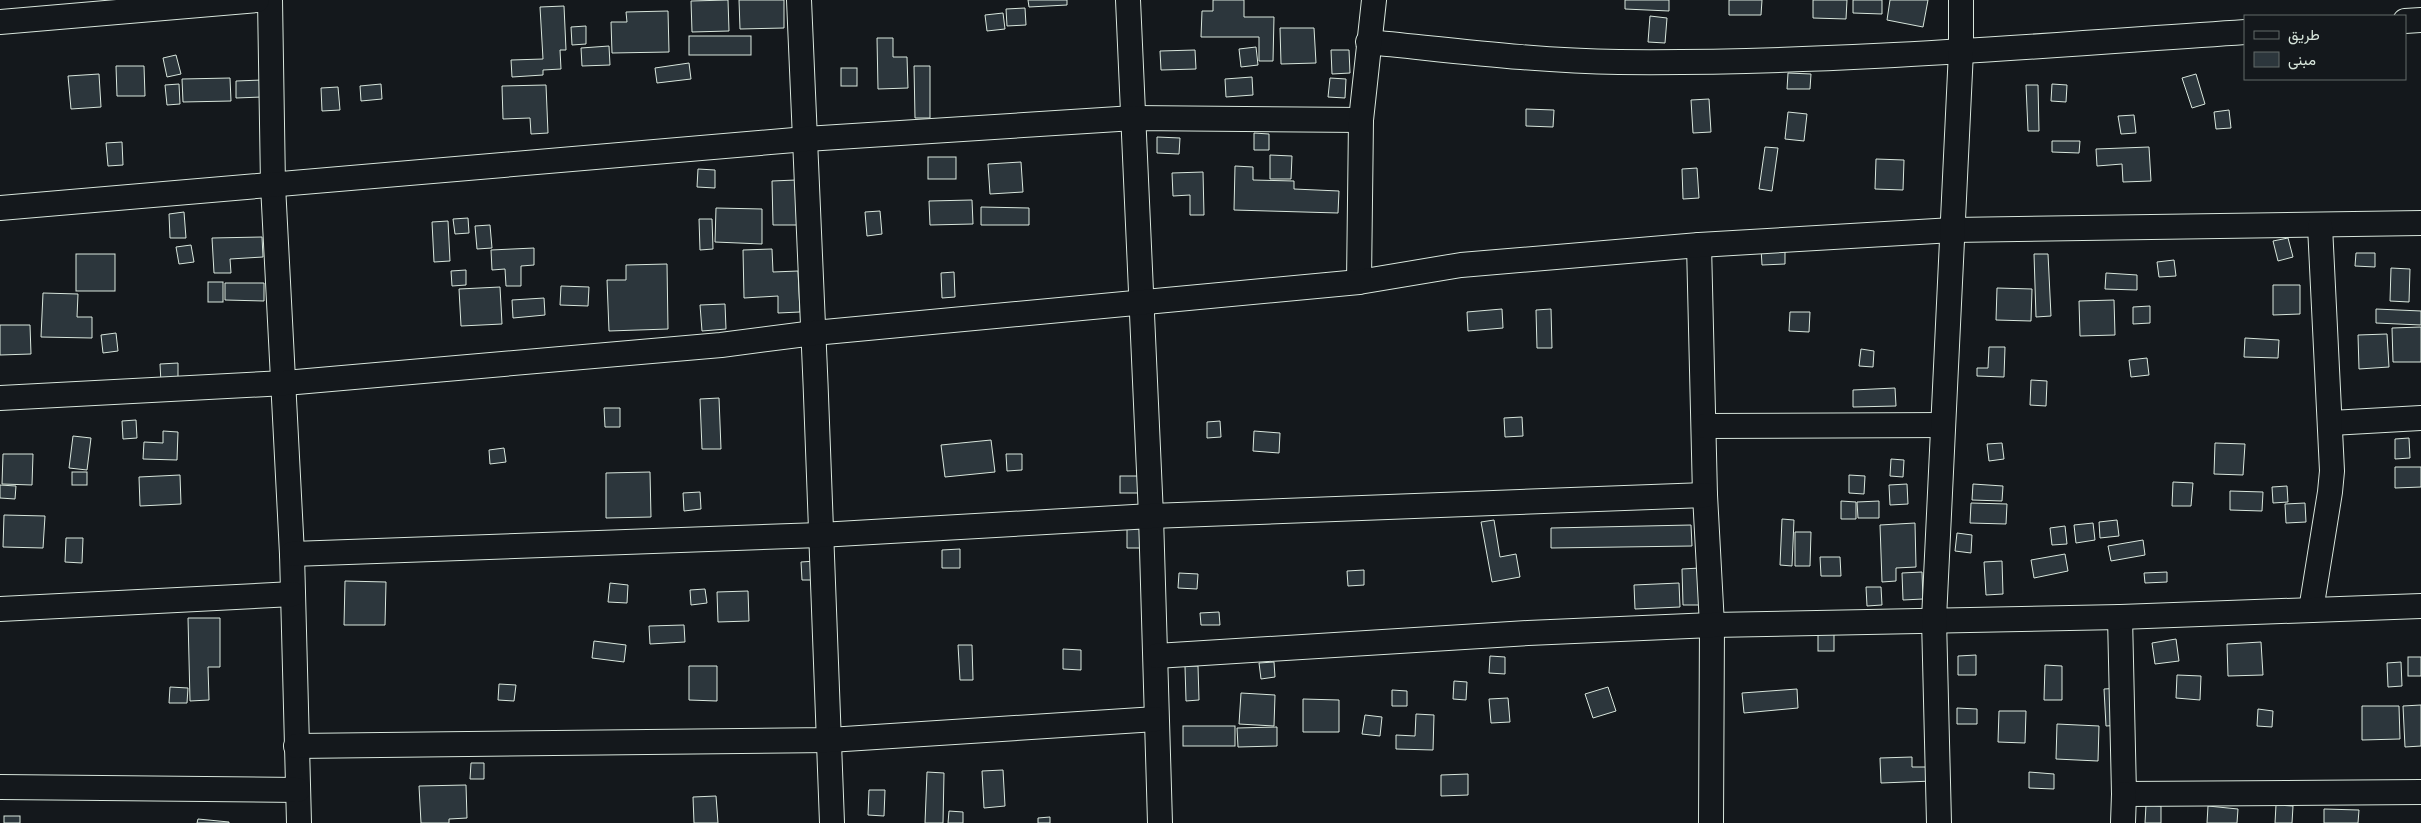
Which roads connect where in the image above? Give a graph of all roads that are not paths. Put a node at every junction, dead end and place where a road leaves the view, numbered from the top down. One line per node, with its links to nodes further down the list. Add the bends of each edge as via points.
1 (257, 0): 9 (street)
2 (270, 0): 16 (street)
3 (799, 0): 15 (street)
4 (1128, 0): 13 (street)
5 (1374, 0): 11 (street)
6 (1961, 0): 12 (street)
7 (2421, 20): 8 (street)
8 (2406, 21)
9 (0, 22)
10 (2244, 32): 12 (street)
11 (1368, 42): 12 (street, via 1524,58 1617,62 1768,61); 14 (street)
12 (1961, 51): 20 (street)
13 (1134, 118): 14 (street); 15 (street); 23 (street)
14 (1361, 120): 22 (street)
15 (806, 139): 16 (street); 24 (street)
16 (273, 185): 17 (street); 25 (street)
17 (0, 208)
18 (2421, 223): 19 (street)
19 (2320, 226): 20 (street); 28 (street)
20 (1953, 230): 21 (street); 29 (street)
21 (1699, 245): 22 (street, via 1461,265); 30 (street)
22 (1359, 282): 23 (street)
23 (1141, 303): 24 (street); 32 (street)
24 (814, 333): 25 (street, via 721,345); 33 (street)
25 (285, 383): 26 (street); 34 (street)
26 (0, 398)
27 (2421, 418): 28 (street)
28 (2331, 423): 38 (street, via 2330,492)
29 (1943, 425): 30 (street); 40 (street)
30 (1704, 426): 31 (street)
31 (1705, 495): 32 (street); 41 (street)
32 (1151, 516): 33 (street); 42 (street)
33 (820, 535): 34 (street); 44 (street)
34 (292, 554): 35 (street)
35 (293, 594): 37 (street); 45 (street)
36 (2421, 606): 38 (street)
37 (0, 609)
38 (2311, 610): 39 (street)
39 (2120, 617): 40 (street); 49 (street)
40 (1934, 619): 41 (street); 54 (street)
41 (1712, 626): 42 (street, via 1528,633); 53 (street)
42 (1156, 656): 43 (street)
43 (1156, 719): 44 (street); 52 (street)
44 (829, 740): 45 (street); 51 (street)
45 (296, 746): 47 (street)
46 (0, 787): 47 (street)
47 (298, 790): 50 (street)
48 (2421, 792): 49 (street)
49 (2124, 794): 55 (street)
50 (299, 823)
51 (832, 823)
52 (1160, 823)
53 (1711, 823)
54 (1938, 823)
55 (2124, 823)

